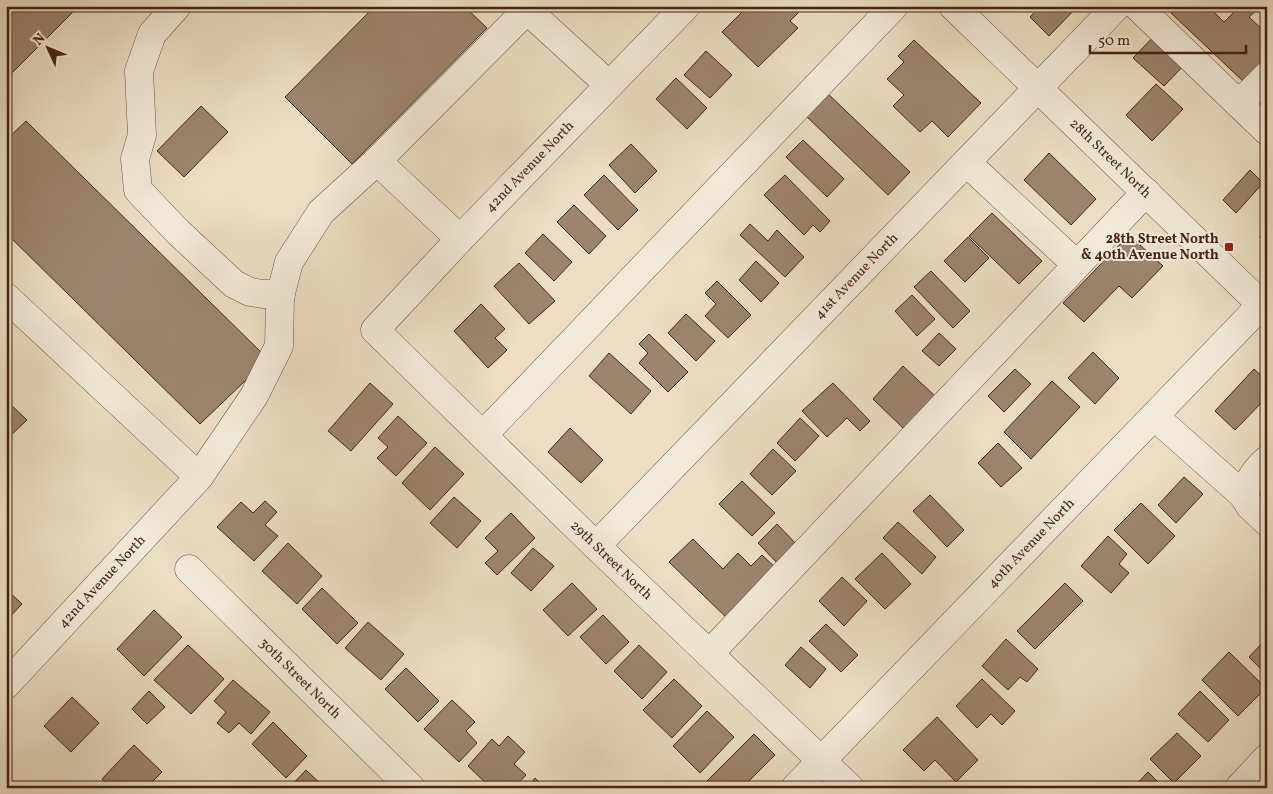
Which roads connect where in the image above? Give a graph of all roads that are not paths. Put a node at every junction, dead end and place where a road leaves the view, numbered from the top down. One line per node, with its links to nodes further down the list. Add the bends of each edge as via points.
1 (177, 6): 18 (street, via 152,34 140,71 142,135 135,159 138,190 234,284 250,292)
2 (686, 6): 9 (street, 42nd Avenue North)
3 (894, 6): 23 (street)
4 (953, 6): 10 (street, 28th Street North)
5 (1117, 6): 10 (street, 41st Avenue North)
6 (1137, 6): 11 (street)
7 (525, 8): 9 (street); 13 (street, 42nd Avenue North)
8 (1267, 76): 11 (street)
9 (609, 85): 16 (street, 42nd Avenue North)
10 (1039, 88): 14 (street, 41st Avenue North); 15 (street, 28th Street North)
11 (1239, 104): 12 (street)
12 (1267, 131)
13 (377, 161): 16 (street); 18 (street, 42nd Avenue North, via 321,212 289,262)
14 (966, 163): 17 (street); 28 (street, 41st Avenue North)
15 (1146, 192): 17 (street); 20 (street, 28th Street North)
16 (460, 239): 21 (street, 42nd Avenue North)
17 (1077, 265): 30 (street)
18 (281, 294): 25 (street, 42nd Avenue North, via 279,346 254,396)
19 (6, 298): 25 (street)
20 (1265, 305): 22 (street, 40th Avenue North)
21 (376, 330): 23 (street, 29th Street North)
22 (1154, 416): 26 (street); 33 (street, 40th Avenue North)
23 (483, 435): 28 (street, 29th Street North)
24 (1267, 460): 26 (street, via 1248,481)
25 (198, 477): 31 (street, 42nd Avenue North)
26 (1244, 495): 27 (street, via 1250,506)
27 (1267, 522)
28 (596, 546): 30 (street, 29th Street North)
29 (189, 569): 34 (street, 30th Street North)
30 (709, 654): 33 (street, 29th Street North)
31 (6, 685)
32 (1267, 758): 37 (street)
33 (821, 761): 35 (street, 40th Avenue North); 36 (street, 29th Street North)
34 (411, 788)
35 (796, 788)
36 (850, 788)
37 (1239, 788)

